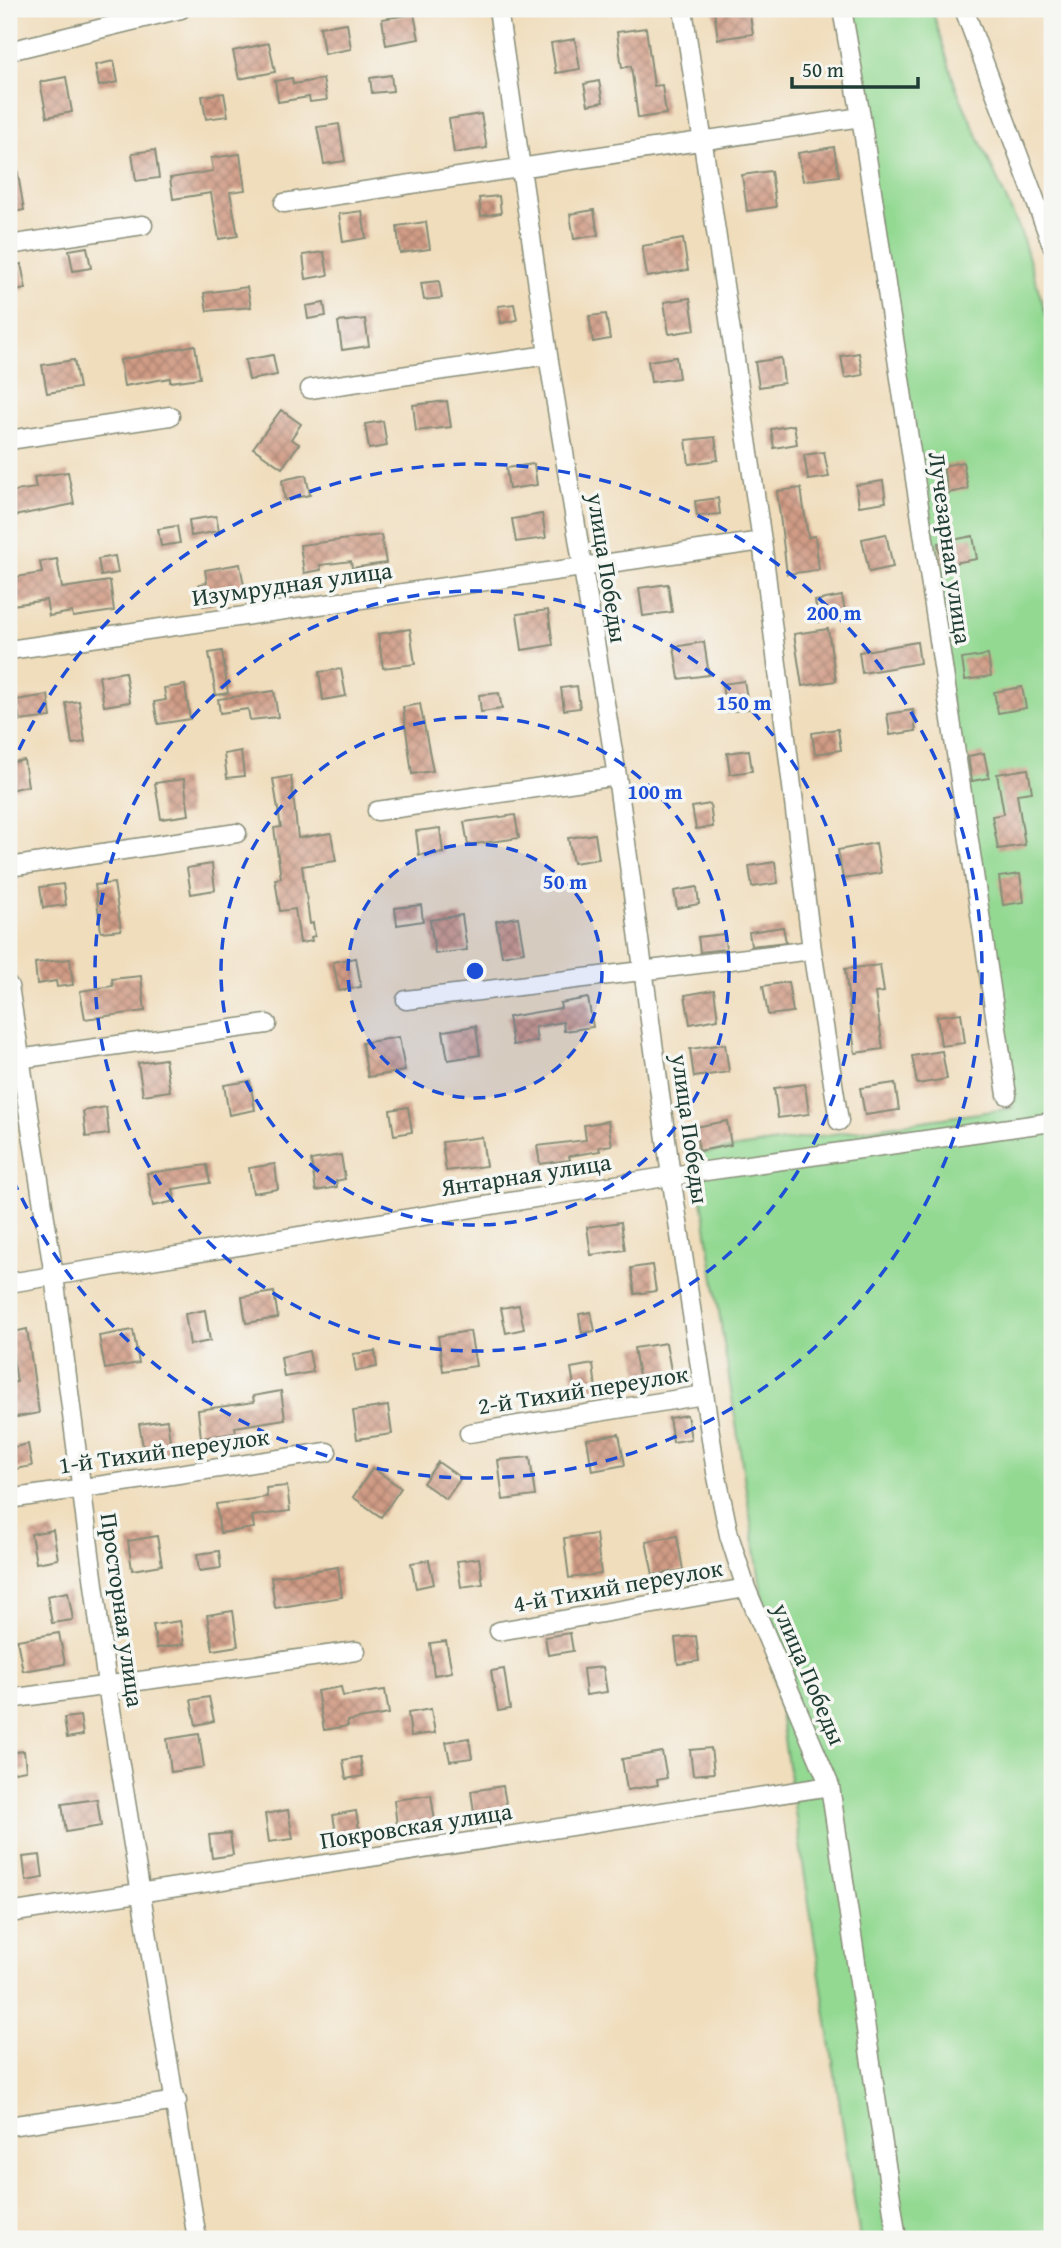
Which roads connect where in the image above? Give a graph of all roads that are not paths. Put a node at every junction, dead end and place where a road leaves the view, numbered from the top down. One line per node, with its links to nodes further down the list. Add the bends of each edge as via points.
1 (181, 9): 6 (street)
2 (498, 9): 9 (street, улица Победы)
3 (683, 9): 8 (street)
4 (842, 9): 7 (street, Лучезарная улица)
5 (964, 9): 12 (street)
6 (9, 51)
7 (861, 117): 8 (street); 31 (street, Лучезарная улица)
8 (703, 141): 9 (street); 18 (street)
9 (524, 169): 10 (street); 14 (street, улица Победы)
10 (284, 203)
11 (144, 225): 13 (street)
12 (1052, 244)
13 (9, 245)
14 (548, 355): 15 (street); 19 (street, улица Победы)
15 (310, 389)
16 (170, 416): 17 (street)
17 (9, 440)
18 (762, 541): 19 (street, Изумрудная улица); 25 (street)
19 (582, 567): 20 (street, Изумрудная улица); 21 (street, улица Победы)
20 (9, 650)
21 (617, 776): 22 (street); 26 (street, улица Победы)
22 (377, 811)
23 (237, 833): 24 (street)
24 (9, 867)
25 (812, 950): 26 (street); 32 (street)
26 (645, 973): 28 (street); 34 (street, улица Победы)
27 (9, 986): 30 (street, Просторная улица)
28 (406, 1000)
29 (267, 1024): 30 (street)
30 (14, 1060): 35 (street, Просторная улица)
31 (1007, 1095)
32 (839, 1121)
33 (1052, 1122): 34 (street, Янтарная улица)
34 (671, 1176): 35 (street, Янтарная улица); 37 (street, улица Победы)
35 (54, 1276): 36 (street, Янтарная улица); 40 (street, Просторная улица)
36 (9, 1283)
37 (705, 1395): 38 (street, 2-й Тихий переулок); 42 (street, улица Победы, via 729,1535)
38 (469, 1433)
39 (327, 1451): 40 (street, 1-й Тихий переулок)
40 (81, 1488): 41 (street, 1-й Тихий переулок); 45 (street, Просторная улица)
41 (9, 1499)
42 (746, 1588): 43 (street, 4-й Тихий переулок); 47 (street, улица Победы)
43 (499, 1631)
44 (356, 1651): 45 (street)
45 (107, 1685): 46 (street); 48 (street, Просторная улица)
46 (9, 1699)
47 (830, 1786): 48 (street, Покровская улица); 53 (street, улица Победы)
48 (139, 1894): 49 (street, Покровская улица); 50 (street, Просторная улица)
49 (9, 1913)
50 (177, 2102): 51 (street); 52 (street, Просторная улица)
51 (9, 2126)
52 (197, 2239)
53 (897, 2239)

